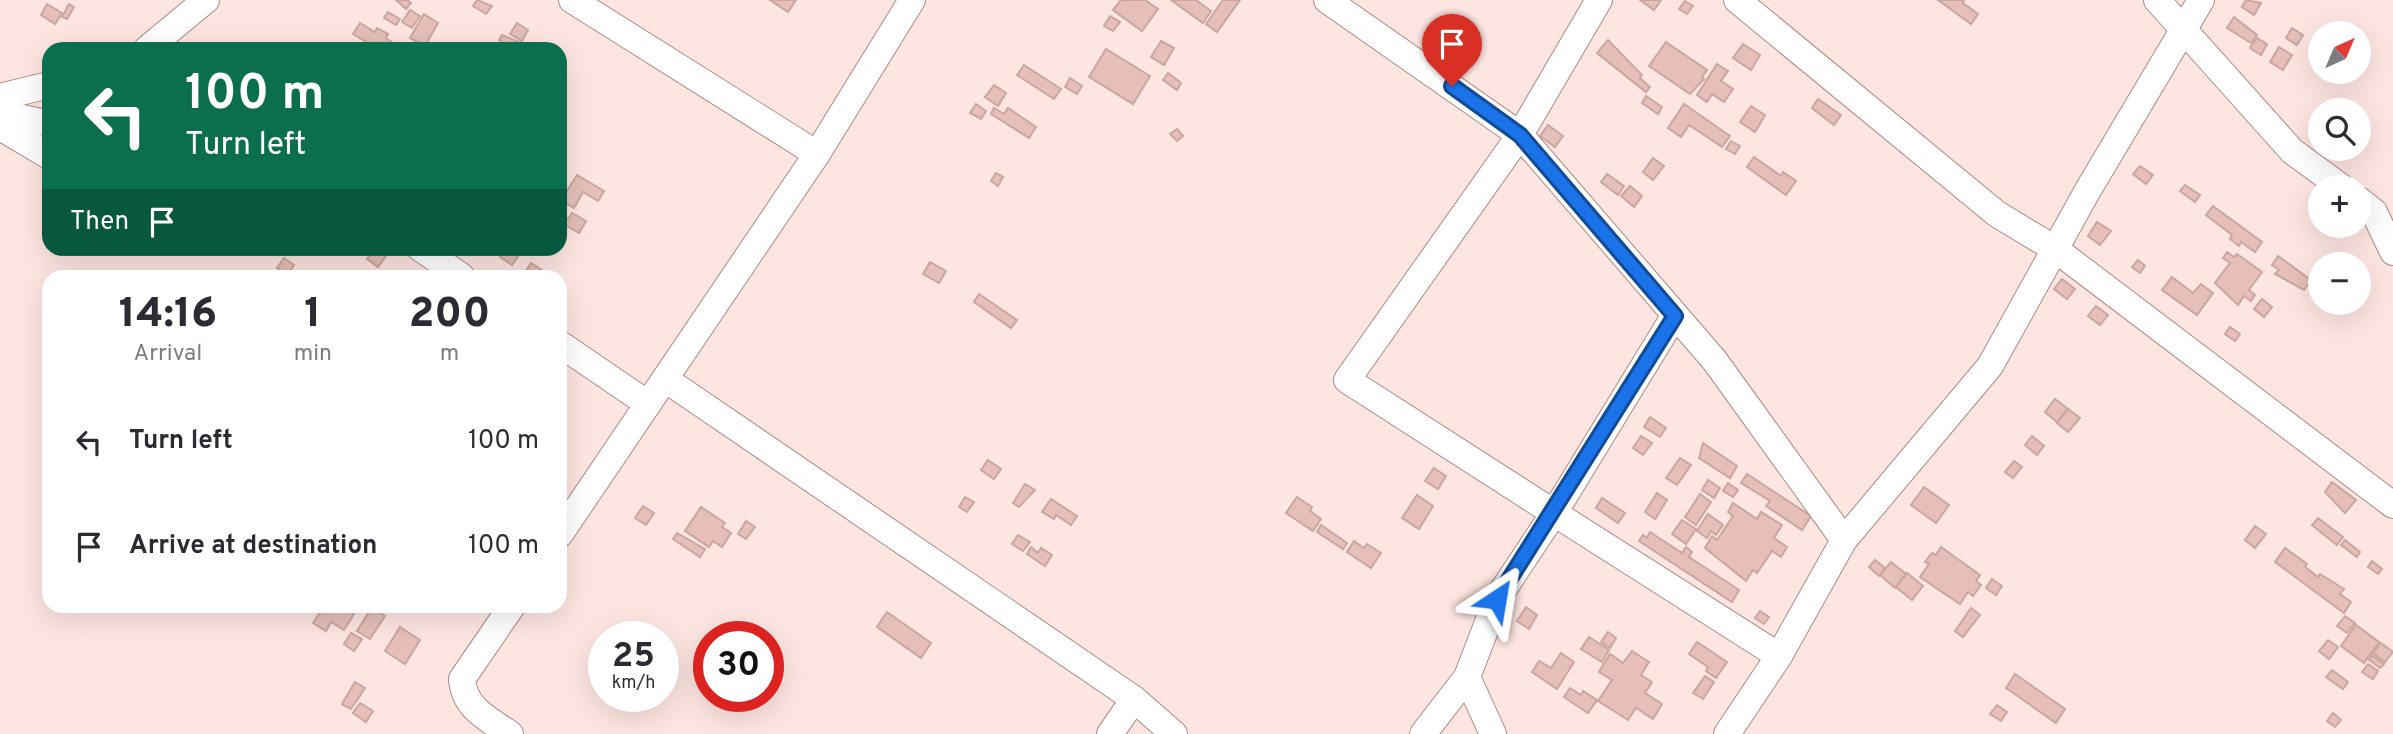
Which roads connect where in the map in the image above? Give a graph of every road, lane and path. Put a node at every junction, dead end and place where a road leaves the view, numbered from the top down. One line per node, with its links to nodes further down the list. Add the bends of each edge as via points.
1 (206, 0): 10 (street)
2 (572, 0): 18 (street)
3 (912, 0): 18 (street)
4 (1327, 0): 16 (street)
5 (1599, 0): 16 (street)
6 (1737, 0): 21 (street, via 1997,214)
7 (2157, 0): 9 (street)
8 (2201, 0): 9 (street)
9 (2184, 27): 19 (street, via 2292,151); 21 (street)
10 (155, 42)
11 (42, 87): 12 (street)
12 (0, 97)
13 (0, 113): 14 (street)
14 (42, 122)
15 (0, 127): 17 (street)
16 (1520, 135): 25 (street); 30 (street, via 1347,380)
17 (42, 152)
18 (817, 154): 27 (street)
19 (2325, 175)
20 (2371, 210): 22 (street)
21 (2055, 249): 29 (street); 32 (street, via 1990,366)
22 (2393, 252)
23 (432, 256): 24 (street)
24 (452, 270)
25 (1675, 316): 30 (street); 32 (street, via 1715,361)
26 (567, 349): 28 (street)
27 (666, 379): 28 (street); 36 (street)
28 (648, 404): 31 (street)
29 (2393, 505)
30 (1554, 513): 34 (street); 35 (street, via 1497,599)
31 (567, 524)
32 (1844, 540): 34 (street)
33 (507, 613): 37 (street, via 462,679 463,693 475,710)
34 (1779, 656): 42 (street)
35 (1467, 677): 40 (street); 41 (street)
36 (1133, 699): 38 (street); 39 (street)
37 (510, 734)
38 (1110, 734)
39 (1174, 734)
40 (1423, 734)
41 (1493, 734)
42 (1727, 734)

